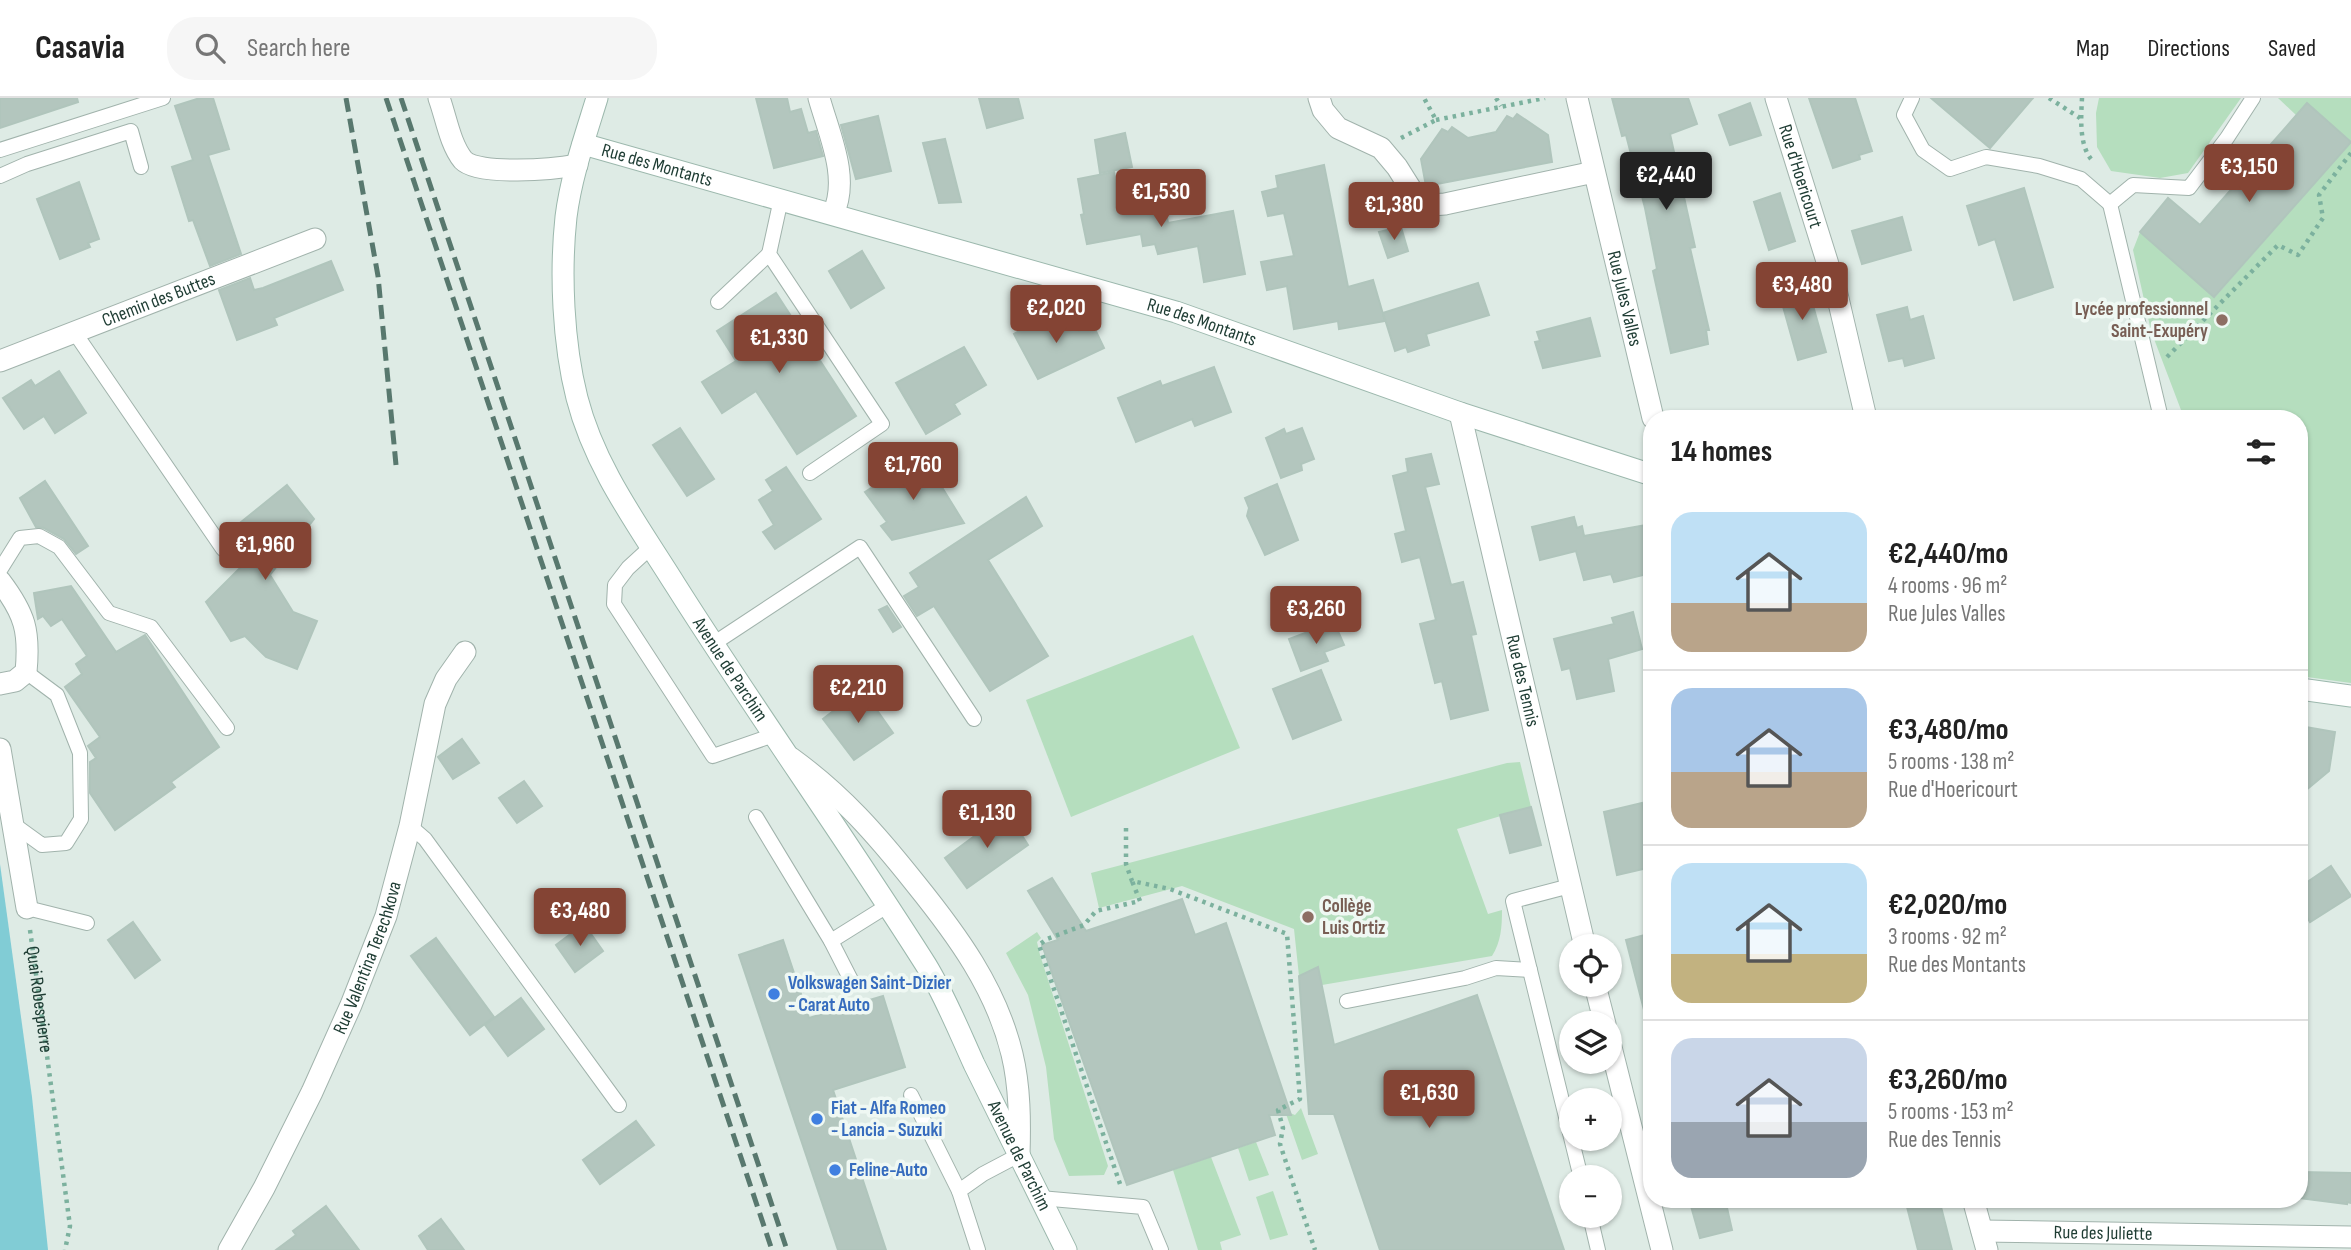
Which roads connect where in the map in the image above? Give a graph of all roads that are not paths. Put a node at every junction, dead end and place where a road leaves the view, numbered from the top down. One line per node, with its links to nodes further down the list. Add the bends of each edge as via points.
1 (163, 98): 11 (lane)
2 (439, 98): 12 (street, Rue des Montants, via 458,153 466,163 487,169)
3 (597, 98): 10 (street, Avenue de Parchim)
4 (820, 98): 18 (street, via 841,187)
5 (1319, 98): 14 (street, via 1338,128 1381,148 1414,194 1431,205)
6 (1577, 98): 14 (street, Rue Jules Valles)
7 (1776, 98): 25 (street, Rue d'Hoericourt, via 1836,290)
8 (1912, 98): 17 (lane, via 1904,115 1910,127 1923,150 1950,169 1986,157 2039,166 2081,179)
9 (2253, 98): 17 (lane, via 2189,188 2133,185)
10 (583, 144): 12 (street, Avenue de Parchim); 16 (street, Rue des Montants)
11 (0, 150)
12 (577, 165): 30 (street, Avenue de Parchim, via 566,217 568,355 577,398 604,471)
13 (141, 167): 15 (lane, via 131,131)
14 (1594, 172): 24 (street, Rue Jules Valles)
15 (0, 176)
16 (781, 199): 18 (street, Rue des Montants); 20 (lane)
17 (2110, 204): 26 (lane)
18 (833, 214): 27 (street, Rue des Montants, via 1176,312)
19 (316, 239): 22 (street, Chemin des Buttes)
20 (769, 254): 21 (lane); 29 (lane, via 882,424)
21 (718, 302)
22 (75, 332): 23 (street, Chemin des Buttes); 31 (lane)
23 (0, 361)
24 (1651, 410)
25 (1864, 410)
26 (2159, 410)
27 (1460, 412): 28 (street, Rue des Montants); 48 (street, Rue des Tennis)
28 (1643, 472)
29 (810, 473)
30 (652, 547): 34 (street, Avenue de Parchim); 42 (lane, via 615,585 614,604 713,756)
31 (223, 549)
32 (0, 570): 41 (lane, via 20,538 39,536 59,547 109,613 151,627)
33 (0, 581): 36 (street, via 18,606 25,628)
34 (713, 644): 40 (lane, via 860,547); 42 (street, Avenue de Parchim)
35 (465, 652): 47 (street, Rue Valentina Terechkova, via 435,704)
36 (26, 672): 37 (street, via 15,681); 46 (lane, via 57,695 80,753 81,819 66,843 42,845)
37 (0, 684)
38 (2308, 690): 39 (street)
39 (2351, 696)
40 (974, 719)
41 (227, 728)
42 (774, 734): 44 (street, Avenue de Parchim)
43 (0, 749): 46 (street)
44 (787, 755): 49 (street, Avenue de Parchim); 61 (street, via 827,785 878,837 951,928 987,985 1012,1054 1020,1113)
45 (756, 817): 53 (lane)
46 (13, 824): 50 (street)
47 (410, 826): 59 (lane, via 425,839); 70 (street, Rue Valentina Terechkova, via 386,916 351,1005 312,1092)
48 (1570, 886): 52 (street, Rue des Tennis); 54 (lane, via 1513,901)
49 (887, 906): 53 (lane); 61 (street, Avenue de Parchim, via 928,968)
50 (27, 908): 51 (lane)
51 (87, 923)
52 (1582, 934)
53 (831, 941): 55 (lane)
54 (1530, 970): 56 (lane, via 1496,968); 62 (lane)
55 (852, 982)
56 (1347, 1001)
57 (1620, 1074): 60 (street)
58 (911, 1095): 63 (lane)
59 (619, 1105)
60 (1643, 1143)
61 (1019, 1155): 63 (lane); 64 (street, Avenue de Parchim)
62 (1578, 1165)
63 (960, 1191): 71 (lane)
64 (1040, 1198): 72 (street, Avenue de Parchim); 73 (lane, via 1143,1207)
65 (1655, 1208): 75 (street)
66 (1975, 1208): 69 (street)
67 (1593, 1228): 74 (lane)
68 (2351, 1237): 69 (street, Rue des Juliette)
69 (1984, 1241)
70 (229, 1250)
71 (978, 1250)
72 (1066, 1250)
73 (1161, 1250)
74 (1598, 1250)
75 (1662, 1250)

